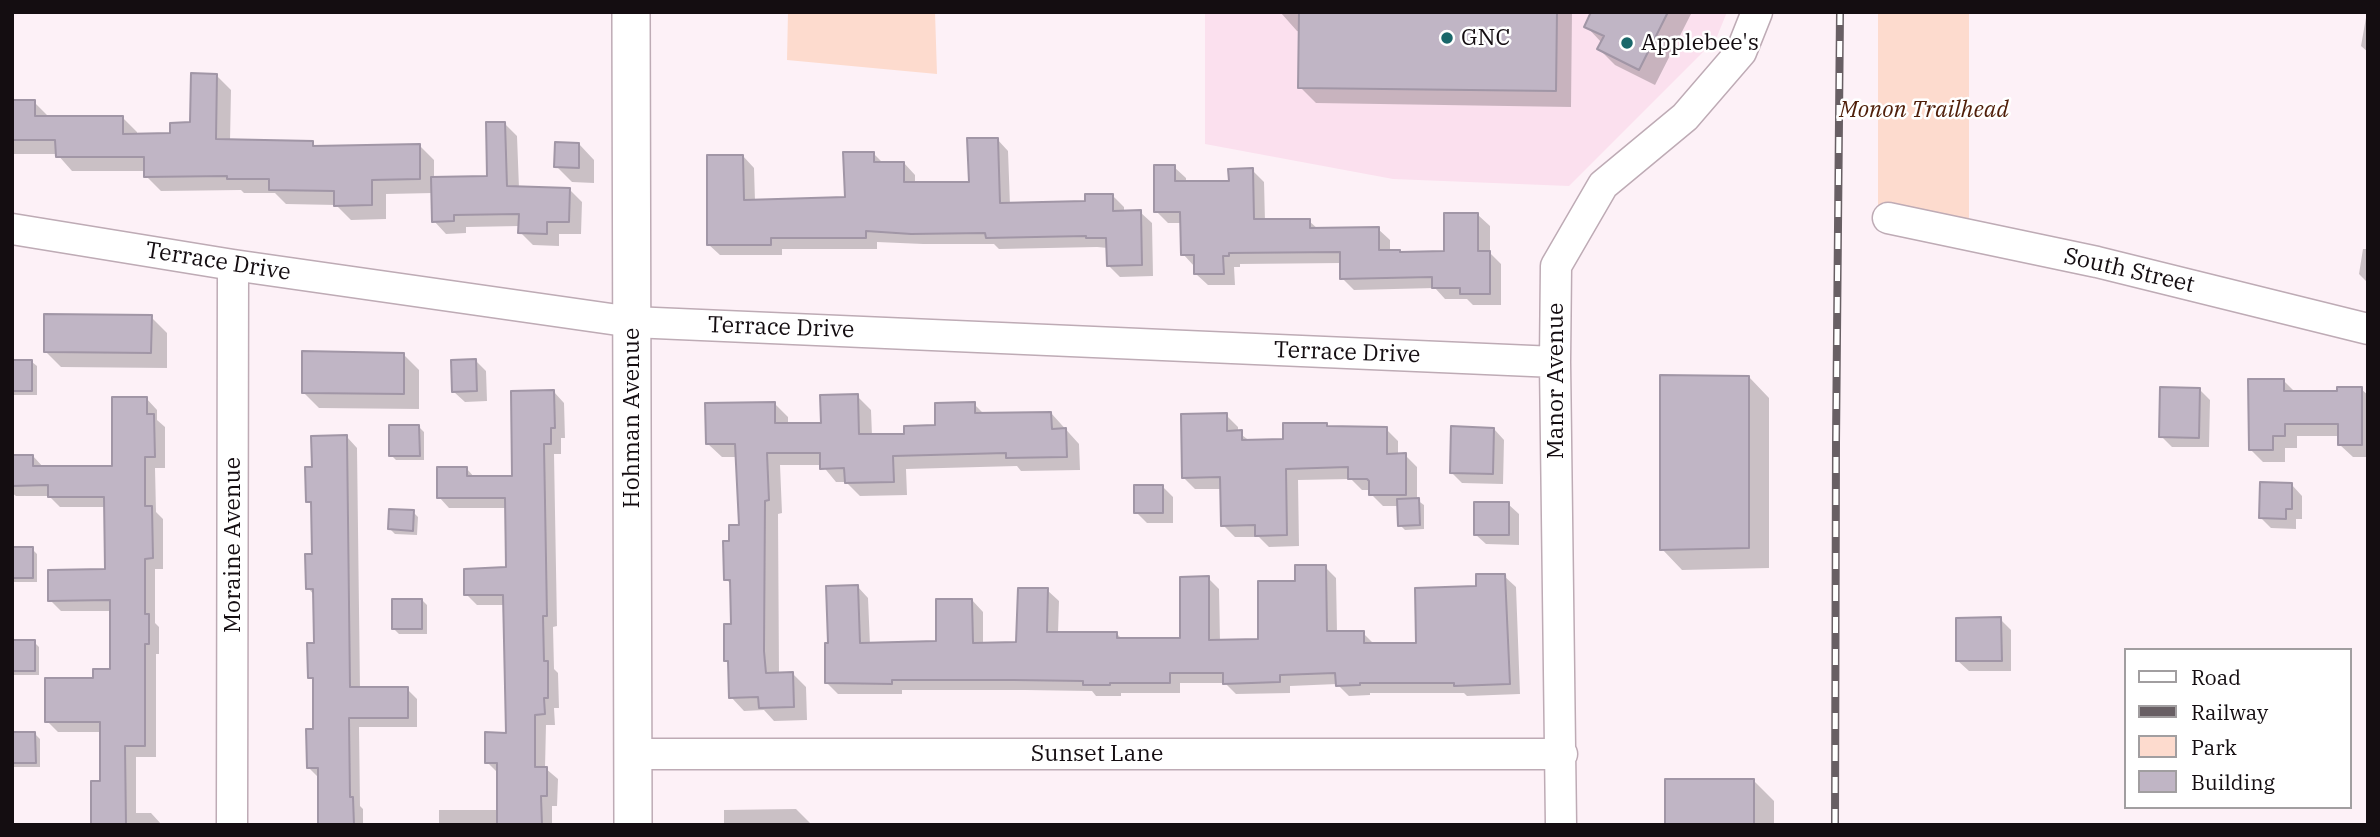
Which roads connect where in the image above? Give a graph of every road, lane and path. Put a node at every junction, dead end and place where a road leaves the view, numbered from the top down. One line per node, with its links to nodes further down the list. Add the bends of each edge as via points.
1 (631, 12): 6 (street, Hohman Avenue)
2 (1757, 12): 8 (street, Manor Avenue, via 1741,52 1685,117 1603,185 1556,266)
3 (1888, 218): 7 (street, South Street, via 2098,262)
4 (12, 229): 5 (street, Terrace Drive)
5 (233, 265): 6 (street, Terrace Drive); 11 (street, Moraine Avenue)
6 (632, 322): 8 (street, Terrace Drive); 9 (street, Hohman Avenue)
7 (2368, 329)
8 (1555, 362): 10 (street, Manor Avenue)
9 (633, 754): 10 (street, Sunset Lane); 12 (street, Hohman Avenue)
10 (1562, 754): 13 (street, Manor Avenue)
11 (233, 825)
12 (633, 825)
13 (1561, 825)

